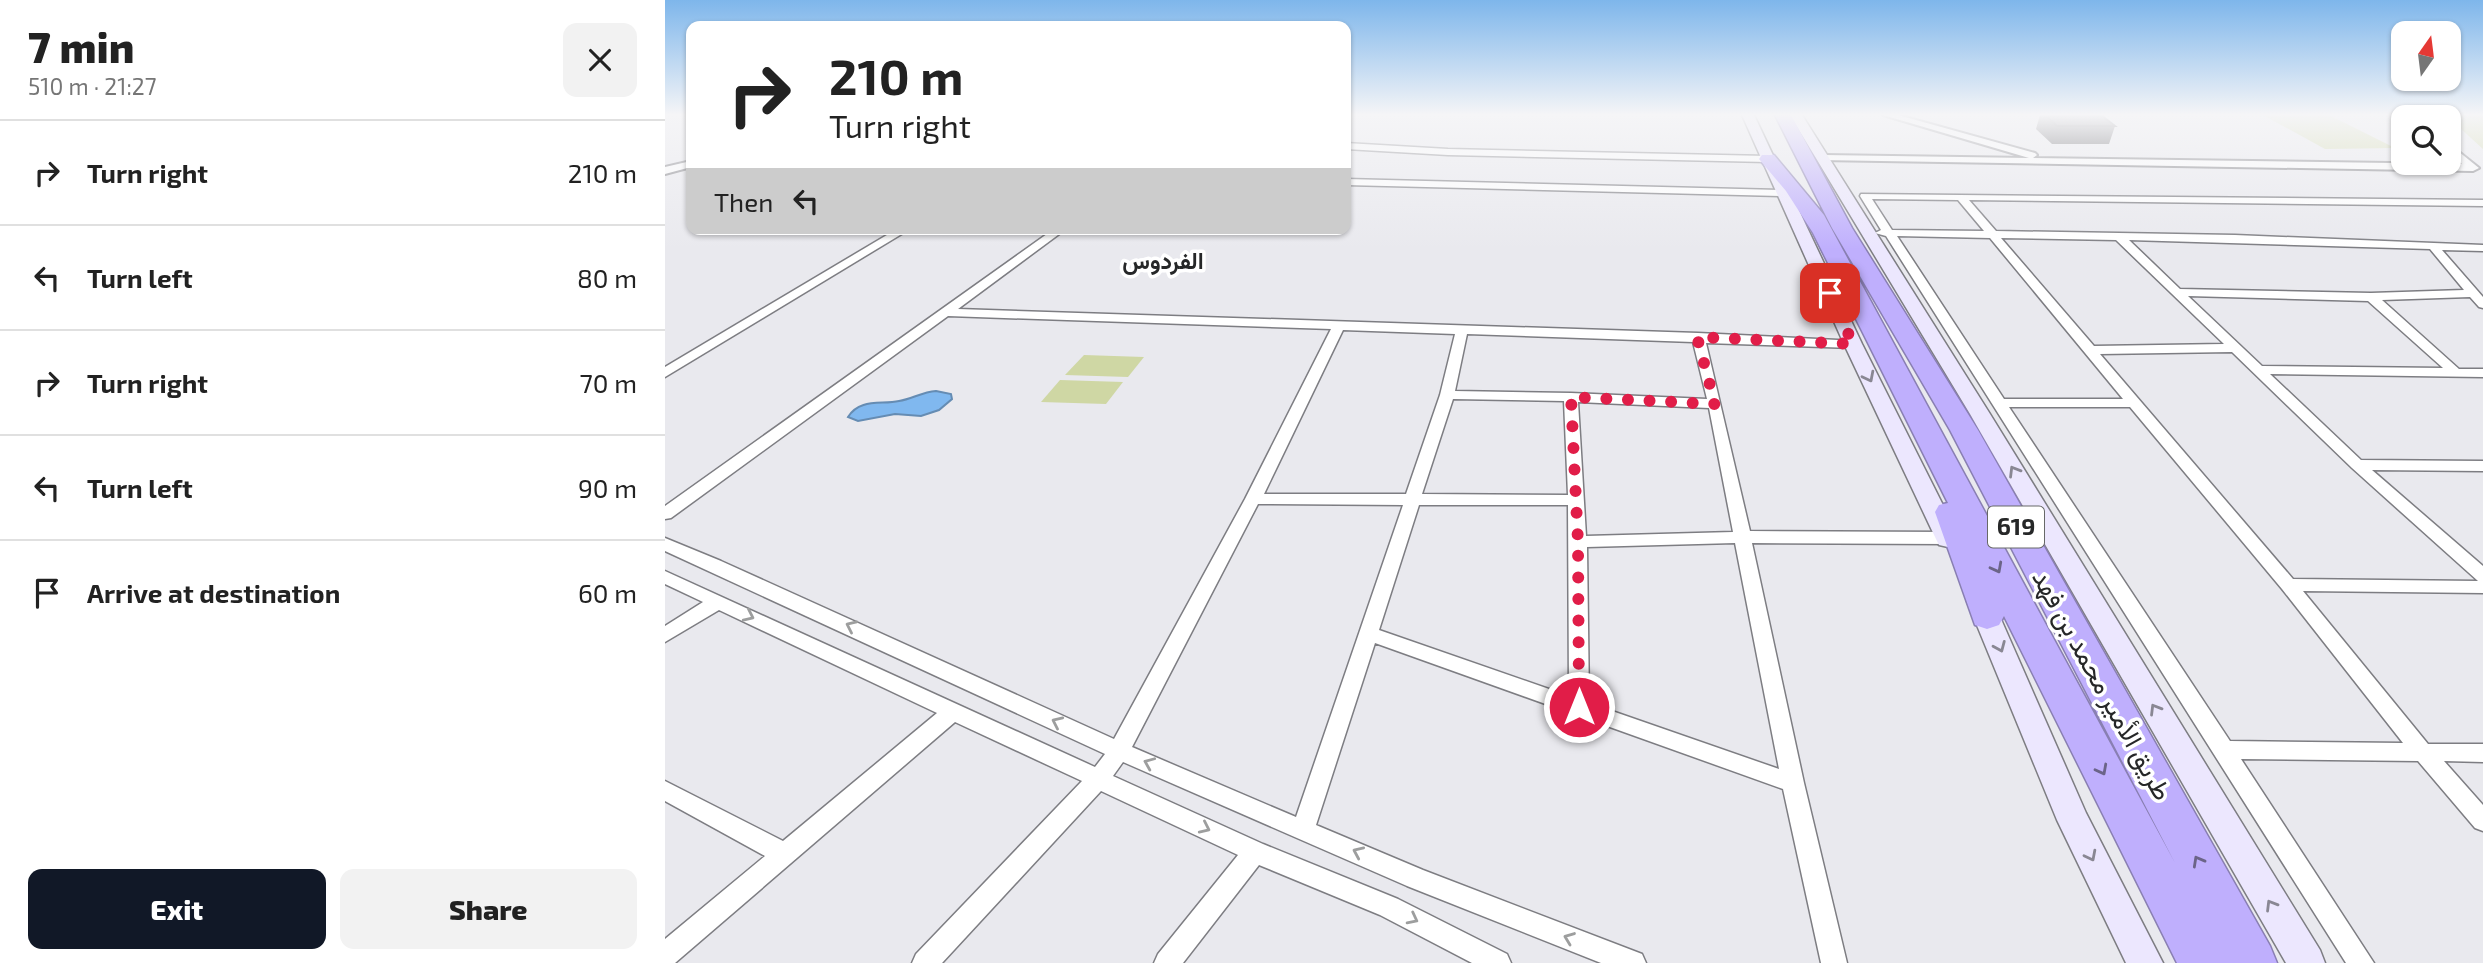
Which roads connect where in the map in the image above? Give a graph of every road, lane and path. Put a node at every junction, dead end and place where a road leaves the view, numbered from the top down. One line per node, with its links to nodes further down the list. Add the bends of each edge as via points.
1 (1768, 160): 12 (main road)
2 (1769, 160): 15 (highway)
3 (1789, 160): 15 (highway, طريق الأمير محمد بن فهد / 619)
4 (1812, 160): 45 (highway, طريق الأمير محمد بن فهد / 619, via 1842,228)
5 (2044, 160): 8 (street)
6 (1826, 161): 8 (street); 16 (main road)
7 (686, 165): 10 (street)
8 (2062, 165): 9 (street)
9 (2480, 169)
10 (665, 171)
11 (1351, 182): 12 (street)
12 (1784, 193): 32 (main road)
13 (1961, 197): 14 (street); 16 (street, via 1865,196); 19 (street)
14 (2483, 203)
15 (1820, 229): 35 (highway, طريق الأمير محمد بن فهد / 619)
16 (1879, 233): 19 (street); 23 (main road); 43 (street)
17 (895, 235): 38 (street)
18 (1053, 235): 28 (street)
19 (1997, 236): 20 (street); 34 (street)
20 (2120, 237): 21 (street); 24 (street)
21 (2433, 246): 22 (street); 25 (street)
22 (2483, 248)
23 (1897, 277): 45 (highway); 85 (main road, one-way to 23)
24 (2177, 292): 26 (street); 33 (street)
25 (2473, 293): 26 (street); 27 (street)
26 (2371, 297): 37 (street)
27 (2483, 304)
28 (945, 312): 29 (street); 51 (street)
29 (1339, 327): 30 (street); 48 (street)
30 (1462, 329): 31 (street); 40 (street)
31 (1697, 337): 32 (street); 44 (street)
32 (1853, 344): 53 (main road, one-way to 53)
33 (2235, 348): 34 (street); 36 (street)
34 (2090, 350): 42 (street)
35 (1885, 353): 61 (highway, via 1953,518); 77 (highway, طريق الأمير محمد بن فهد / 619, one-way to 77)
36 (2259, 370): 37 (street); 46 (street)
37 (2454, 371): 39 (street)
38 (665, 373)
39 (2483, 373)
40 (1447, 395): 41 (street); 49 (street)
41 (1571, 397): 44 (street); 50 (street)
42 (2134, 402): 43 (street); 58 (street)
43 (2001, 403): 66 (street)
44 (1715, 404): 52 (street)
45 (1963, 430): 77 (highway, طريق الأمير محمد بن فهد / 619, one-way to 45)
46 (2357, 465): 47 (street); 56 (street)
47 (2483, 466)
48 (1253, 499): 49 (street); 67 (street)
49 (1413, 500): 50 (street); 62 (street)
50 (1574, 500): 54 (street)
51 (665, 514)
52 (1743, 537): 53 (street); 54 (street); 71 (street)
53 (1948, 538): 61 (main road)
54 (1578, 542): 64 (street)
55 (665, 544): 67 (street, one-way to 55)
56 (2483, 576)
57 (665, 577): 60 (street)
58 (2288, 585): 59 (street); 68 (street)
59 (2483, 587)
60 (719, 601): 63 (street); 65 (street, one-way to 65)
61 (1987, 616): 84 (main road, one-way to 84, via 2073,820)
62 (1368, 633): 64 (street); 74 (street)
63 (665, 635)
64 (1579, 707): 71 (street)
65 (954, 711): 70 (street); 76 (street)
66 (2225, 750): 68 (street); 86 (street)
67 (1119, 751): 70 (street); 74 (street, one-way to 67)
68 (2422, 751): 69 (street); 73 (street)
69 (2483, 753)
70 (1099, 778): 75 (street, one-way to 75); 79 (street)
71 (1793, 783): 83 (street)
72 (665, 790): 76 (street)
73 (2483, 821)
74 (1304, 828): 82 (street, one-way to 74, via 1415,878)
75 (1255, 852): 80 (street); 81 (street, one-way to 81, via 1389,907)
76 (784, 854): 78 (street)
77 (2222, 952)
78 (665, 955)
79 (925, 963)
80 (1167, 963)
81 (1498, 963)
82 (1633, 963)
83 (1834, 963)
84 (2145, 963)
85 (2307, 963)
86 (2361, 963)

